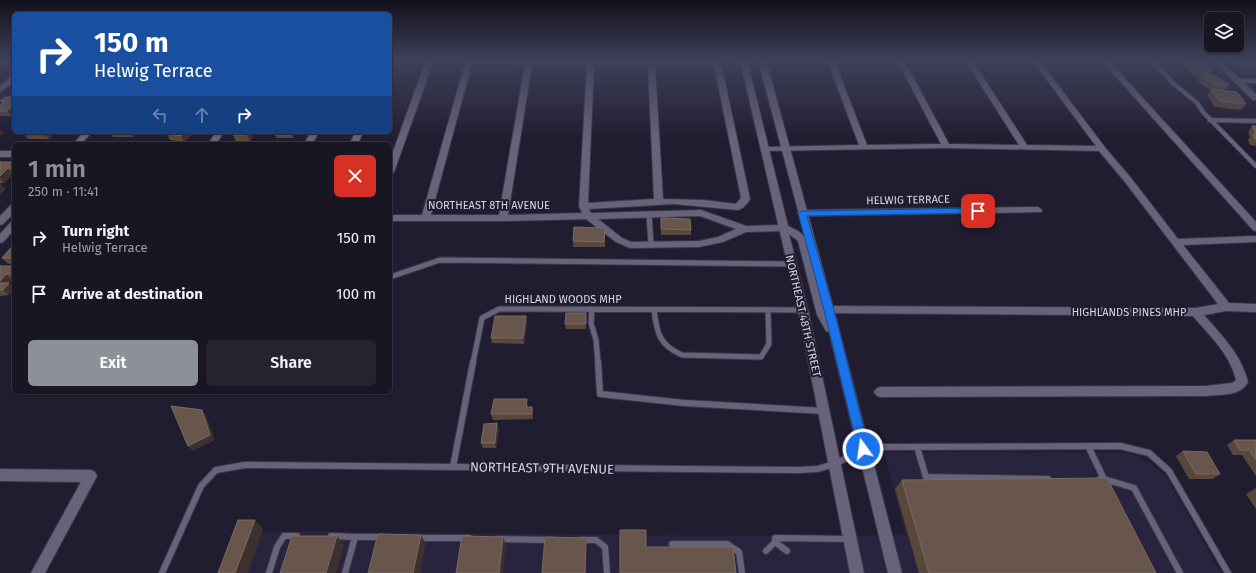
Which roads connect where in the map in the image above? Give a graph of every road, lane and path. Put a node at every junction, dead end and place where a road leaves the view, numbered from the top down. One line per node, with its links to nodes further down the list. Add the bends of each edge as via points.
1 (420, 87): 29 (street)
2 (462, 87): 39 (street)
3 (525, 87): 40 (street)
4 (590, 87): 32 (street)
5 (652, 87): 31 (street)
6 (723, 87): 31 (street, via 746,199 738,207)
7 (749, 87): 25 (street, NORTHEAST 48TH STREET)
8 (769, 87): 24 (street)
9 (840, 87): 22 (street)
10 (915, 87): 21 (street)
11 (986, 87): 23 (street)
12 (1056, 87): 26 (street)
13 (1129, 87): 44 (street)
14 (1177, 87): 17 (lane, via 1197,103)
15 (1244, 87): 16 (street)
16 (1256, 98)
17 (1211, 120): 18 (street); 30 (lane)
18 (1256, 121)
19 (86, 134): 20 (street)
20 (79, 142)
21 (946, 146): 22 (street); 23 (street)
22 (864, 147): 24 (street)
23 (1024, 147): 26 (street)
24 (785, 148): 25 (street); 35 (street)
25 (764, 149): 43 (street, NORTHEAST 48TH STREET)
26 (1102, 149): 48 (street)
27 (0, 154): 28 (street)
28 (12, 154)
29 (392, 166)
30 (1256, 166)
31 (659, 202): 32 (street)
32 (583, 206): 37 (street)
33 (12, 209): 41 (street)
34 (1038, 210): 35 (street, HELWIG TERRACE)
35 (802, 213): 58 (street)
36 (649, 214): 37 (street, NORTHEAST 8TH AVENUE); 45 (street, NORTHEAST 8TH AVENUE, via 701,213); 49 (lane)
37 (588, 216): 40 (street, NORTHEAST 8TH AVENUE); 49 (street, NORTHEAST 8TH AVENUE, via 619,240 630,245)
38 (392, 218): 39 (street, NORTHEAST 8TH AVENUE)
39 (426, 218): 40 (street, NORTHEAST 8TH AVENUE)
40 (503, 218)
41 (0, 222)
42 (12, 226): 47 (street)
43 (783, 228): 45 (street, NORTHEAST 8TH AVENUE); 50 (street, NORTHEAST 48TH STREET); 60 (street, via 796,233 802,240 822,316)
44 (1256, 228)
45 (745, 229): 49 (street, NORTHEAST 8TH AVENUE, via 720,240 699,244)
46 (1256, 239): 48 (street)
47 (0, 240)
48 (1175, 242): 52 (street)
49 (651, 245)
50 (792, 264): 51 (lane, via 440,260); 57 (street, NORTHEAST 48TH STREET)
51 (392, 276)
52 (1226, 307): 53 (street); 59 (street)
53 (1256, 308)
54 (592, 309): 55 (lane, HIGHLAND WOODS MHP); 62 (lane, via 591,323 596,340 600,394 726,407); 67 (lane, HIGHLAND WOODS MHP, via 500,309 482,318)
55 (654, 310): 56 (lane, HIGHLAND WOODS MHP); 56 (lane, via 657,335 671,351 682,355 761,357 769,344)
56 (768, 310): 57 (lane, HIGHLAND WOODS MHP)
57 (803, 310): 62 (street, NORTHEAST 48TH STREET)
58 (829, 310): 59 (street, HIGHLANDS PINES MHP); 60 (street)
59 (1196, 312): 61 (street, HIGHLANDS PINES MHP, via 1240,371 1242,382 1235,388 1206,391)
60 (836, 338): 65 (street)
61 (880, 392)
62 (824, 411): 66 (street, NORTHEAST 48TH STREET)
63 (1088, 446): 64 (lane); 71 (lane); 95 (lane, via 1120,446 1149,453 1169,471)
64 (917, 447): 65 (lane); 69 (lane, via 926,477)
65 (863, 449): 66 (lane, NORTHEAST 9TH AVENUE); 93 (street)
66 (835, 464): 67 (lane, NORTHEAST 9TH AVENUE, via 799,470); 79 (street, NORTHEAST 48TH STREET)
67 (453, 467): 87 (lane, NORTHEAST 9TH AVENUE, via 245,465 216,470 201,486)
68 (0, 475): 86 (street, via 91,476)
69 (1058, 479)
70 (1097, 479): 71 (lane)
71 (1104, 479): 94 (lane, via 1134,488)
72 (308, 536): 88 (lane, via 284,536 277,547)
73 (324, 536): 74 (lane)
74 (355, 537): 75 (lane); 89 (lane)
75 (394, 537)
76 (409, 538): 77 (lane)
77 (479, 539)
78 (495, 539): 80 (lane)
79 (850, 539): 82 (lane, via 775,538); 92 (street, NORTHEAST 48TH STREET)
80 (557, 540)
81 (572, 540): 90 (lane, via 596,540 605,547)
82 (775, 542): 84 (lane); 85 (lane)
83 (672, 544): 91 (lane, via 727,544 739,552)
84 (766, 551)
85 (787, 551)
86 (38, 573)
87 (162, 573)
88 (269, 573)
89 (345, 573)
90 (607, 573)
91 (742, 573)
92 (857, 573)
93 (895, 573)
94 (1180, 573)
95 (1228, 573)

